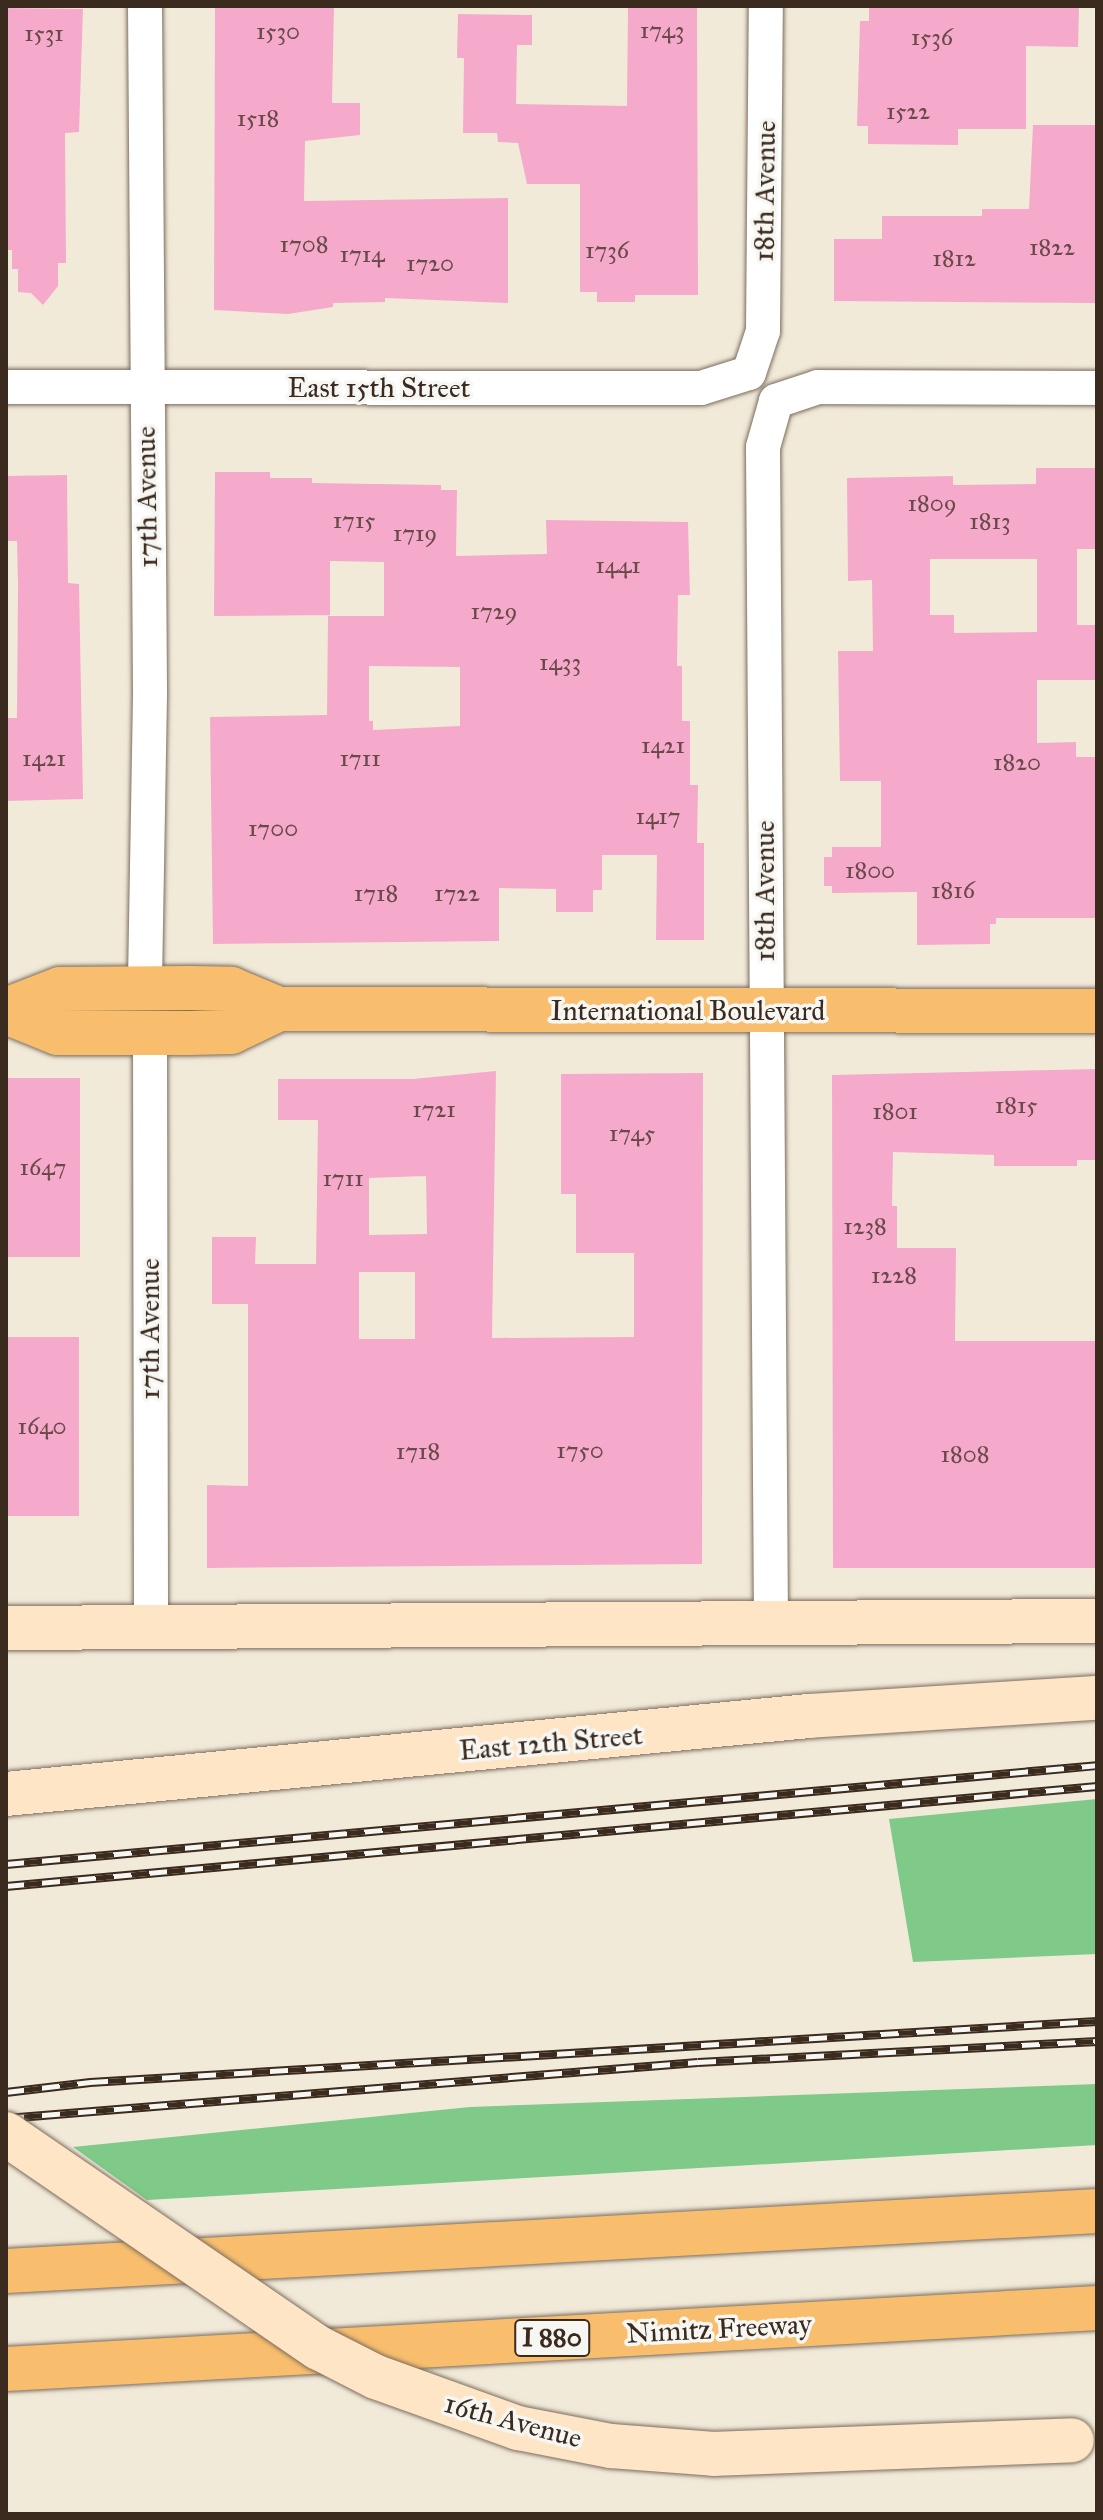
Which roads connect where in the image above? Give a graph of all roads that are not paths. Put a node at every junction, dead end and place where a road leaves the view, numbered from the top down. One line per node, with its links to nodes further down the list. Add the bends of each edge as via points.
1 (145, 6): 5 (street, 17th Avenue)
2 (766, 6): 3 (street, 18th Avenue, via 763,331)
3 (749, 373): 5 (street, East 15th Street, via 701,388)
4 (6, 387): 5 (street, East 15th Street)
5 (145, 388): 7 (street, 17th Avenue, via 150,695)
6 (1097, 388): 11 (street, 18th Avenue, via 818,387 776,401 763,447)
7 (145, 988): 8 (main road, International Boulevard, via 231,989); 9 (main road, International Boulevard, via 60,989)
8 (279, 1009): 11 (main road, International Boulevard); 12 (main road, International Boulevard, via 231,1032)
9 (6, 1011): 12 (main road, International Boulevard, via 58,1033)
10 (1097, 1011): 11 (main road, International Boulevard)
11 (767, 1012): 14 (street, 18th Avenue)
12 (150, 1034): 15 (street, 17th Avenue)
13 (1097, 1621): 14 (main road)
14 (771, 1623): 15 (main road)
15 (151, 1625): 16 (main road)
16 (6, 1628)
17 (1097, 1698): 18 (main road, East 12th Street, via 808,1716)
18 (6, 1794)
19 (6, 2134): 24 (main road, 16th Avenue, bridge, via 319,2348 388,2382 518,2428 611,2446 714,2454)
20 (1097, 2211): 21 (main road)
21 (6, 2271)
22 (1097, 2308): 23 (main road, Nimitz Freeway / I 880)
23 (6, 2369)
24 (1085, 2439)

